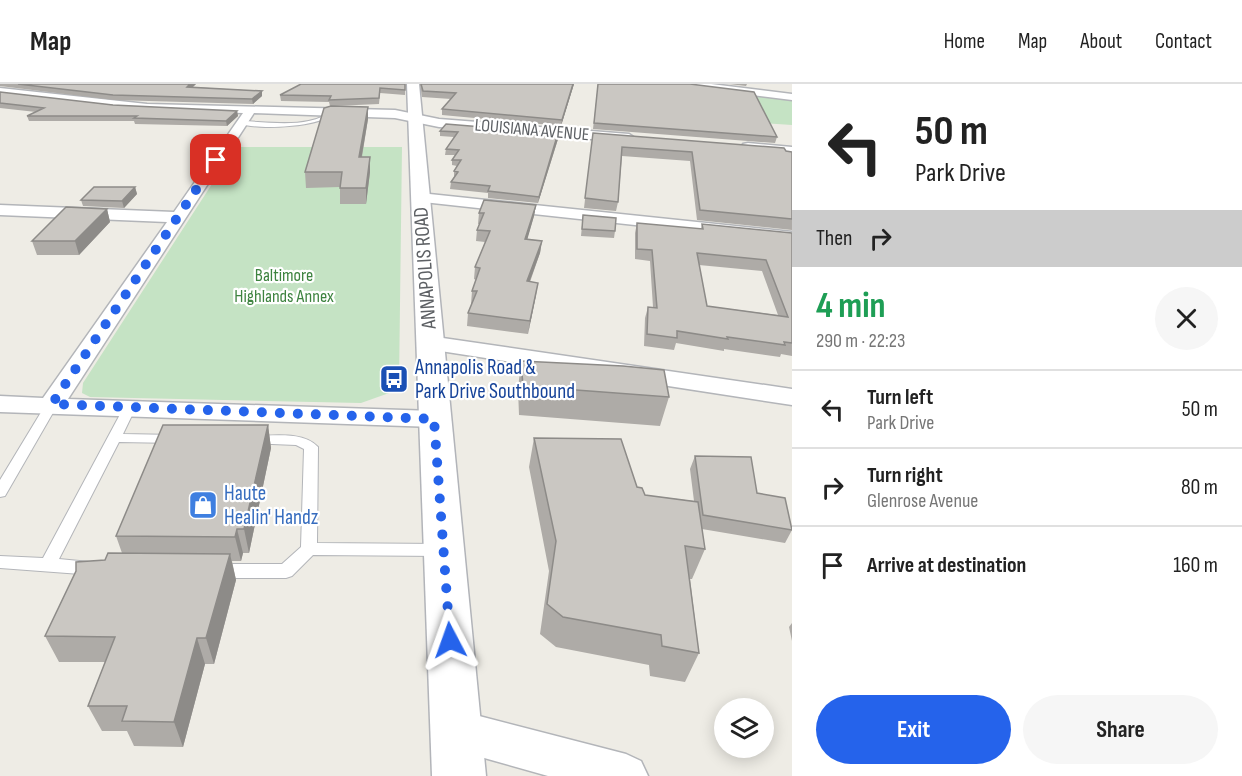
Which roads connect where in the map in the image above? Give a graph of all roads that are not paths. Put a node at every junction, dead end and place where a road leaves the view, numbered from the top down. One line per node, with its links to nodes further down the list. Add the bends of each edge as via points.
1 (413, 84): 6 (main road, ANNAPOLIS ROAD)
2 (686, 84): 4 (street)
3 (0, 91): 5 (street, LOUISIANA AVENUE)
4 (792, 97)
5 (246, 117): 6 (street, LOUISIANA AVENUE, via 334,112); 12 (street)
6 (416, 118): 7 (street, LOUISIANA AVENUE); 10 (main road, ANNAPOLIS ROAD)
7 (639, 139)
8 (733, 146): 9 (street)
9 (792, 151)
10 (420, 198): 13 (street); 14 (main road, ANNAPOLIS ROAD)
11 (0, 210): 12 (street)
12 (178, 217): 17 (street)
13 (792, 237)
14 (429, 343): 15 (street); 19 (main road, ANNAPOLIS ROAD)
15 (792, 398)
16 (0, 404): 17 (street)
17 (52, 404): 18 (street); 23 (lane)
18 (130, 407): 19 (street); 20 (lane)
19 (434, 419): 25 (main road, ANNAPOLIS ROAD)
20 (114, 438): 21 (lane); 27 (lane)
21 (194, 439)
22 (240, 440): 24 (lane, via 298,441 311,447)
23 (0, 492)
24 (309, 549): 25 (lane); 29 (lane, via 286,572)
25 (443, 550): 30 (main road, ANNAPOLIS ROAD)
26 (0, 562): 27 (lane)
27 (48, 565): 28 (lane)
28 (114, 570)
29 (205, 571)
30 (456, 730): 31 (main road, ANNAPOLIS ROAD); 32 (street)
31 (459, 776)
32 (626, 776)

